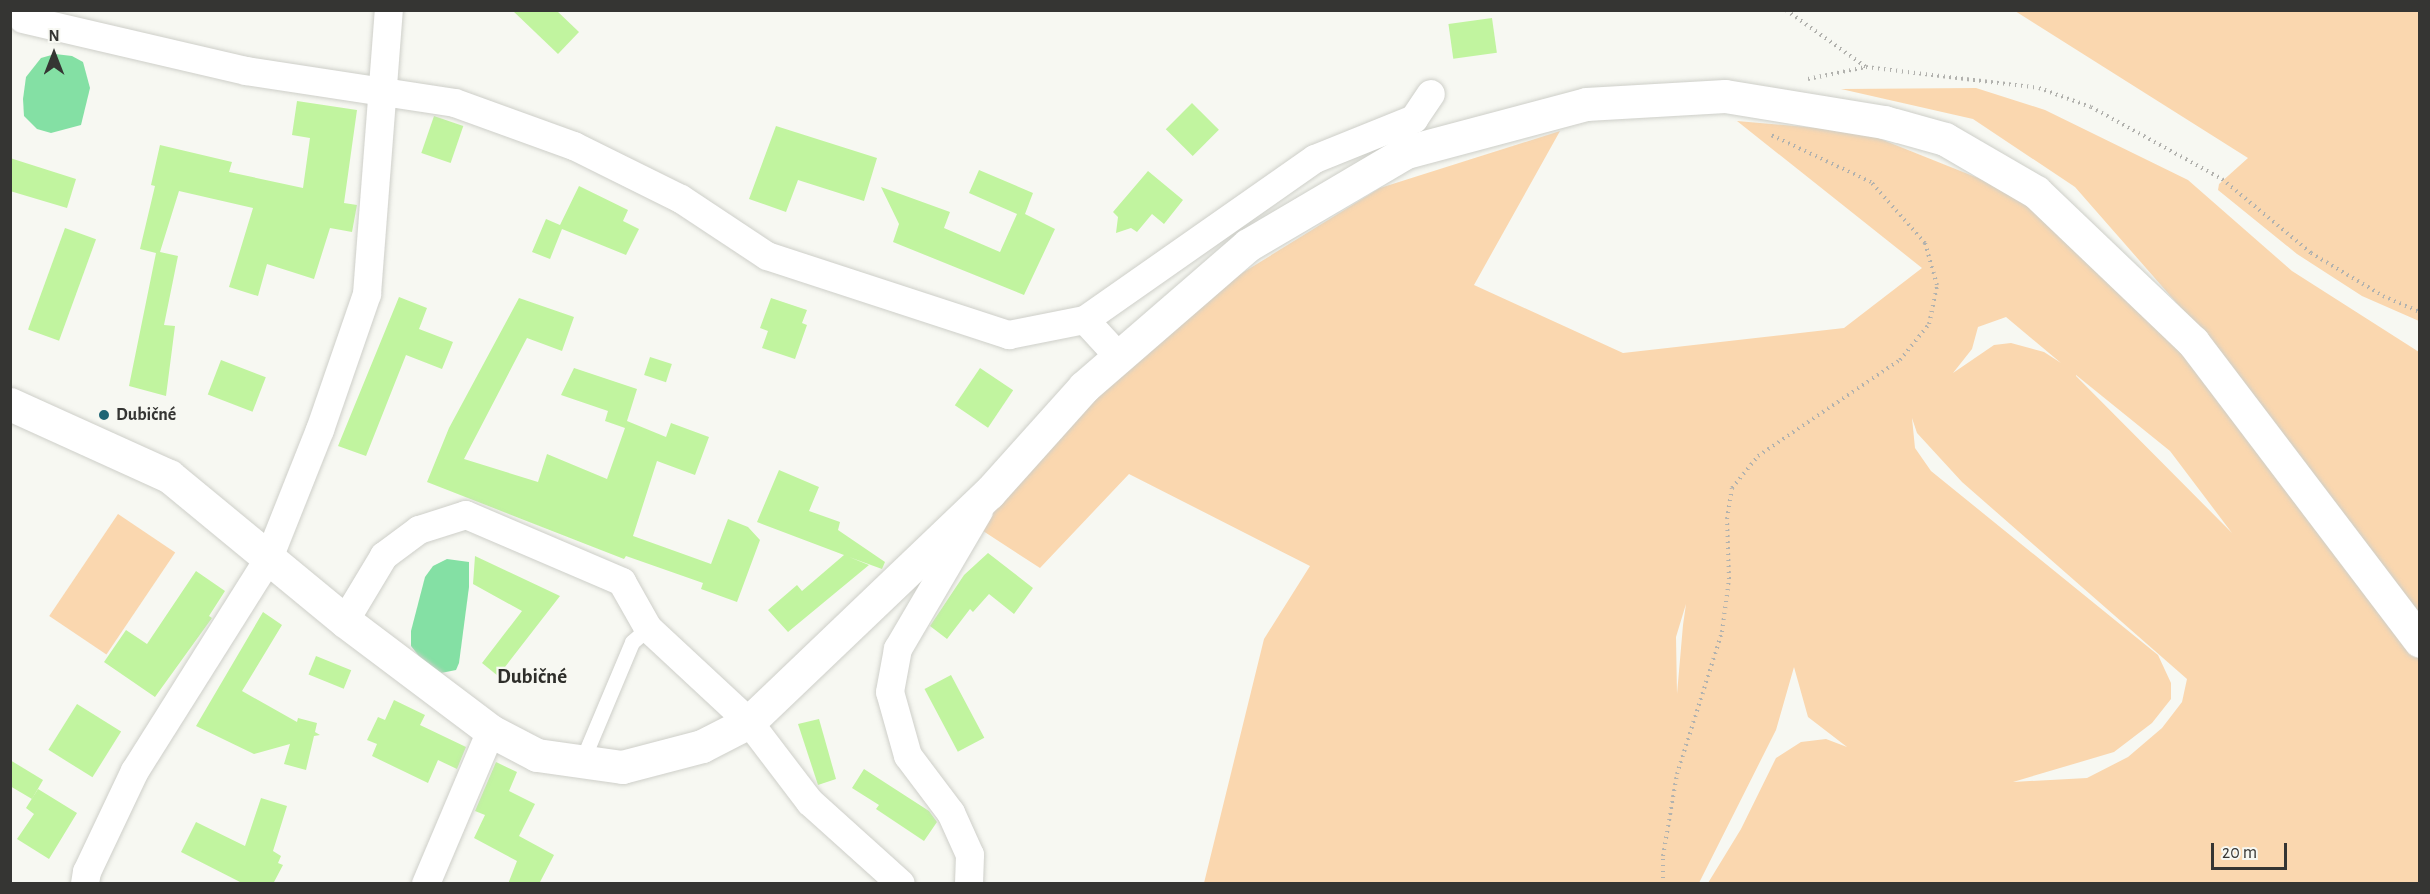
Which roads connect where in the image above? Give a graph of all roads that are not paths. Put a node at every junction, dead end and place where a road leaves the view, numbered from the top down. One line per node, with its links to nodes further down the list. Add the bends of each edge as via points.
1 (389, 10): 3 (street)
2 (23, 19): 3 (street, via 246,71)
3 (384, 91): 5 (street, via 455,103 574,146 681,200 767,256 862,288 1009,335); 9 (street, via 367,294 320,430)
4 (1431, 94): 5 (street, via 1413,119 1315,159)
5 (1085, 320): 6 (street)
6 (1120, 358): 8 (street, via 1084,387); 12 (street, via 1248,245 1406,152 1598,103 1725,96 1884,122 1944,139 2036,192 2184,334)
7 (10, 404): 9 (street, via 169,476)
8 (989, 493): 13 (street); 19 (street, via 898,649 890,692 908,756 951,813 970,855)
9 (269, 558): 10 (street); 16 (street, via 135,771 87,872)
10 (345, 621): 11 (street, via 384,556 418,530 466,515 622,582); 14 (street)
11 (648, 628): 13 (street); 15 (lane, via 632,642)
12 (2420, 641)
13 (749, 722): 15 (street, via 702,746 622,767); 18 (street, via 810,802)
14 (491, 731): 15 (street, via 537,755); 17 (street)
15 (582, 761)
16 (85, 884)
17 (426, 884)
18 (901, 884)
19 (969, 884)

